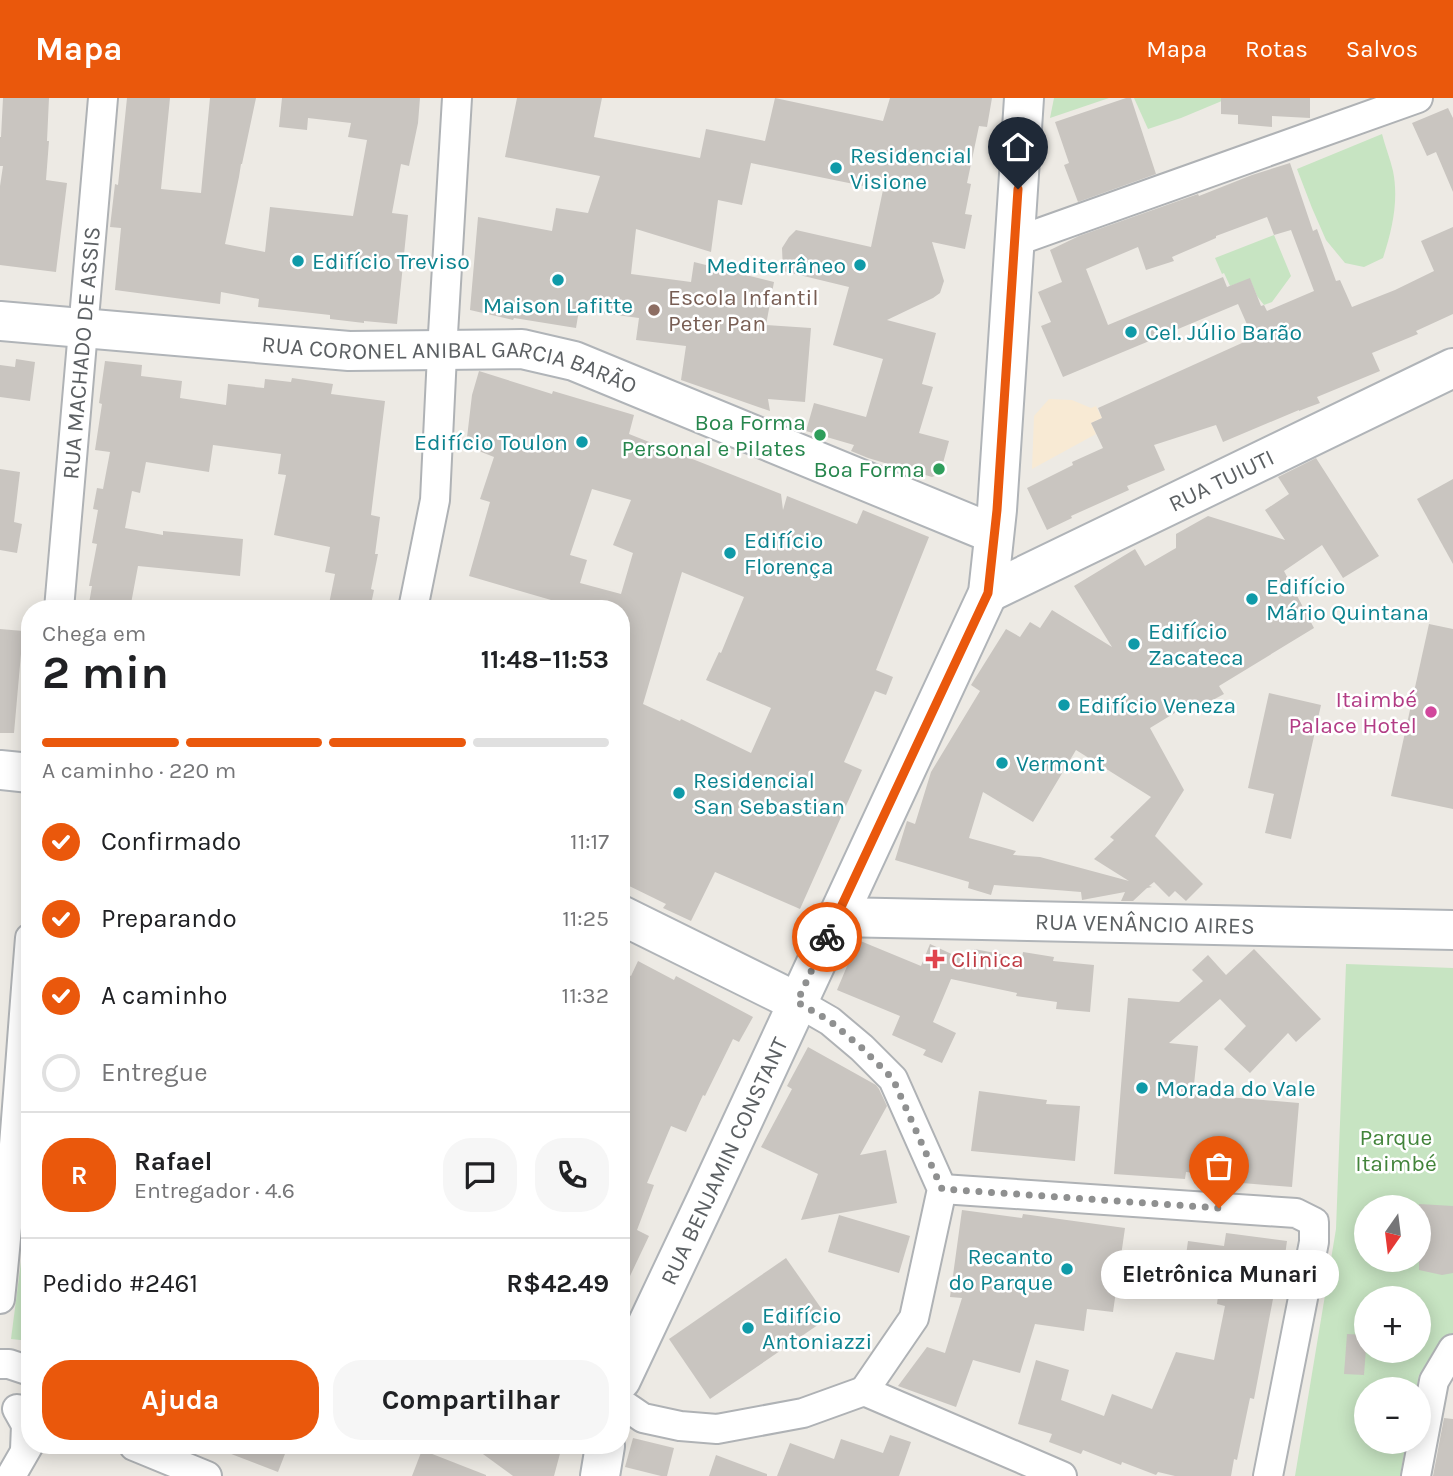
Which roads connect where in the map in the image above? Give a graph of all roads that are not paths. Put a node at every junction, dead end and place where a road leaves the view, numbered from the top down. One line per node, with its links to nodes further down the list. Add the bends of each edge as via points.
1 (103, 98): 7 (street, RUA MACHADO DE ASSIS)
2 (457, 98): 8 (street)
3 (1024, 98): 5 (street, RUA BENJAMIN CONSTANT)
4 (1418, 98): 5 (street)
5 (1014, 242): 10 (street, RUA BENJAMIN CONSTANT)
6 (0, 321): 7 (street, RUA CORONEL ANIBAL GARCIA BARÃO)
7 (83, 329): 8 (street, RUA CORONEL ANIBAL GARCIA BARÃO, via 349,351); 12 (street, RUA MACHADO DE ASSIS)
8 (442, 350): 10 (street, RUA CORONEL ANIBAL GARCIA BARÃO, via 522,349 574,361); 13 (street, via 435,500)
9 (1453, 368): 11 (street, RUA TUIUTI)
10 (994, 534): 11 (street, RUA BENJAMIN CONSTANT)
11 (988, 593): 16 (street, RUA BENJAMIN CONSTANT)
12 (60, 600)
13 (415, 600)
14 (0, 770): 15 (street)
15 (21, 772)
16 (837, 917): 18 (street, RUA VENÂNCIO AIRES); 19 (street, RUA BENJAMIN CONSTANT)
17 (630, 919): 19 (street)
18 (1453, 930)
19 (797, 1002): 21 (street, via 830,1021 893,1079); 24 (street, RUA BENJAMIN CONSTANT)
20 (21, 1054): 22 (street)
21 (942, 1189): 26 (street, via 914,1318); 35 (street, via 1296,1213 1314,1222 1314,1242)
22 (0, 1299)
23 (1453, 1349): 25 (street)
24 (630, 1361)
25 (1444, 1381): 36 (street)
26 (864, 1391): 27 (street, via 803,1413 717,1429 643,1418); 34 (street)
27 (630, 1409)
28 (23, 1454): 31 (street)
29 (153, 1454): 32 (street)
30 (604, 1454): 33 (street)
31 (11, 1476)
32 (207, 1476)
33 (600, 1476)
34 (1062, 1476)
35 (1268, 1476)
36 (1416, 1476)

